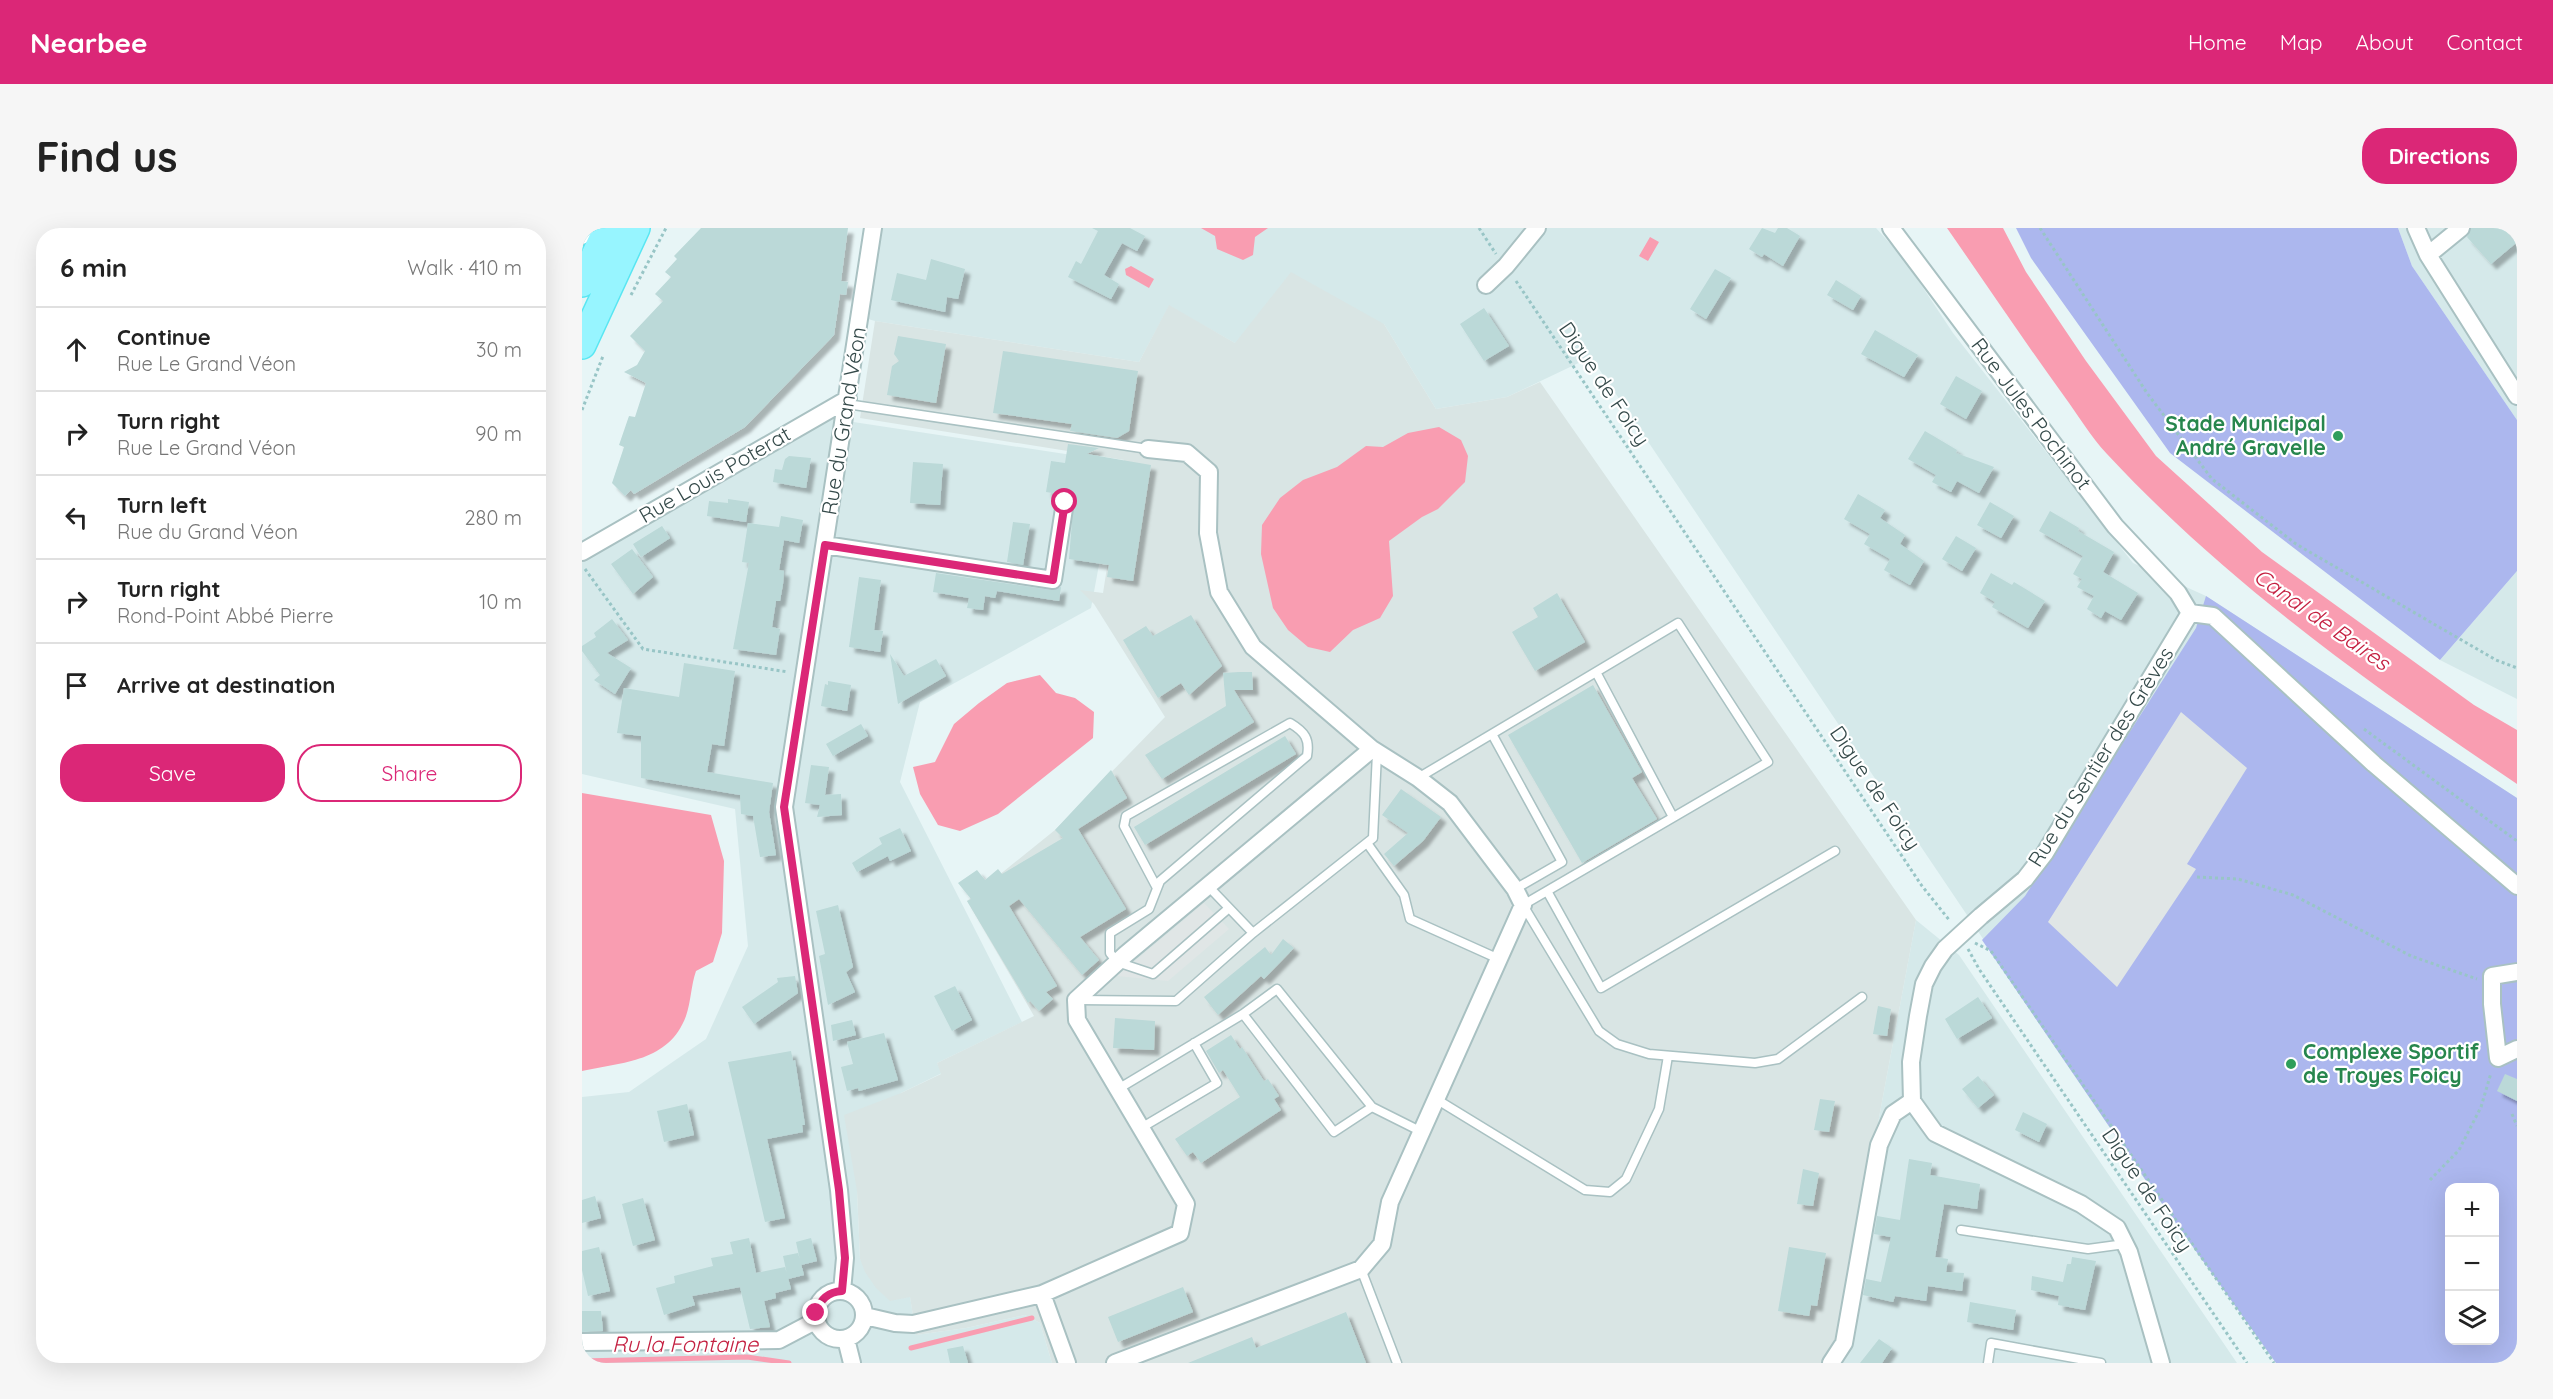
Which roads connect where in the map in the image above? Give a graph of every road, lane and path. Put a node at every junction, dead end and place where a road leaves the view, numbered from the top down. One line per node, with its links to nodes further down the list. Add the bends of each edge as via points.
1 (586, 228): 12 (street)
2 (608, 228): 15 (main road)
3 (636, 228): 18 (main road)
4 (666, 228): 17 (path)
5 (873, 228): 20 (street, Rue du Grand Véon)
6 (1479, 228): 14 (path, Digue de Foicy)
7 (1537, 228): 14 (street)
8 (1891, 228): 27 (street, Rue Jules Pochinot, via 2115,526 2178,593)
9 (2040, 228): 28 (path, via 2146,393 2212,479 2296,544 2496,660)
10 (2416, 228): 13 (street)
11 (2461, 228): 13 (street)
12 (582, 236)
13 (2428, 255): 19 (street)
14 (1506, 266): 16 (street); 48 (path, Digue de Foicy, via 1922,886)
15 (582, 283)
16 (1486, 285)
17 (628, 302)
18 (592, 350): 21 (path)
19 (2517, 396)
20 (848, 401): 22 (lane); 24 (street, Rue du Grand Véon); 25 (street, Rue Louis Poterat)
21 (582, 410)
22 (1149, 449): 33 (street, via 1187,453 1209,472 1208,533 1219,592 1253,647)
23 (1065, 502): 24 (street, via 1053,580)
24 (825, 545): 30 (street, Rue du Grand Véon)
25 (582, 552)
26 (582, 565): 30 (path, via 644,649)
27 (2190, 613): 41 (street, via 2213,616 2374,764); 48 (street, Rue du Sentier des Grèves, via 2044,853 2025,879)
28 (2517, 668)
29 (1596, 672): 32 (lane); 35 (lane); 35 (lane, via 1678,623 1768,762)
30 (805, 675): 72 (street, Rue du Grand Véon, via 784,807 839,1190 845,1258)
31 (2360, 726): 36 (path)
32 (1492, 734): 34 (lane); 43 (lane, via 1562,861)
33 (1375, 751): 34 (street); 37 (lane, via 1373,838); 40 (street)
34 (1418, 778): 43 (street, via 1450,803)
35 (1673, 817): 44 (lane)
36 (2517, 841)
37 (1367, 843): 47 (lane); 49 (lane, via 1404,895 1410,919)
38 (1835, 851): 44 (lane, via 1601,988)
39 (2197, 877): 52 (path, via 2238,879 2293,895 2411,956)
40 (1208, 886): 46 (lane); 50 (street)
41 (2517, 886)
42 (1157, 888): 42 (lane, via 1124,826 1125,816 1290,723 1303,731 1309,744 1306,756 1160,881); 50 (lane, via 1149,909 1110,933 1110,953)
43 (1515, 889): 45 (street)
44 (1547, 891): 45 (lane)
45 (1523, 905): 49 (street); 58 (lane, via 1599,1031 1617,1044)
46 (1229, 908): 47 (lane); 50 (lane, via 1154,974)
47 (1253, 933): 54 (lane, via 1176,1001)
48 (1960, 935): 62 (street, Rue du Sentier des Grèves, via 1933,966 1924,984 1911,1062); 86 (path, Digue de Foicy, via 1979,969); 87 (path, via 1991,951)
49 (1499, 959): 61 (street)
50 (1117, 962): 54 (street)
51 (2517, 972): 52 (street, via 2492,976)
52 (2492, 982): 59 (street)
53 (1862, 997): 58 (lane, via 1778,1059 1755,1063)
54 (1076, 1000): 60 (street, via 1077,1020)
55 (1243, 1014): 56 (lane); 63 (lane, via 1277,989); 63 (lane, via 1334,1132)
56 (1194, 1043): 60 (lane); 66 (lane, via 1216,1083)
57 (2517, 1049): 59 (street)
58 (1668, 1056): 61 (lane, via 1659,1109 1626,1179 1610,1192 1585,1190)
59 (2498, 1058): 68 (path, via 2481,1107 2459,1150)
60 (1118, 1089): 66 (street)
61 (1436, 1099): 67 (street)
62 (1912, 1101): 70 (street, via 1935,1133 2081,1204 2117,1228); 82 (street, via 1893,1114 1879,1145 1844,1342)
63 (1372, 1107): 67 (lane)
64 (2512, 1114): 65 (path)
65 (2517, 1126)
66 (1141, 1128): 73 (street, via 1186,1204 1180,1233)
67 (1422, 1132): 71 (street, via 1390,1202 1382,1244)
68 (2430, 1180)
69 (1961, 1230): 70 (lane, via 2088,1249)
70 (2125, 1244): 85 (street)
71 (1361, 1269): 80 (street); 81 (lane)
72 (842, 1291): 74 (street, via 861,1302); 75 (street, via 822,1299)
73 (1042, 1294): 74 (street, via 913,1324); 79 (street)
74 (865, 1316): 76 (street, via 859,1331)
75 (817, 1320): 76 (street, via 819,1328 831,1338); 77 (street, via 779,1340)
76 (846, 1339): 78 (street)
77 (582, 1342)
78 (852, 1363)
79 (1066, 1363)
80 (1115, 1363)
81 (1397, 1363)
82 (1831, 1363)
83 (1988, 1363): 84 (lane, via 1991,1343)
84 (2101, 1363)
85 (2161, 1363)
86 (2247, 1363)
87 (2274, 1363)

